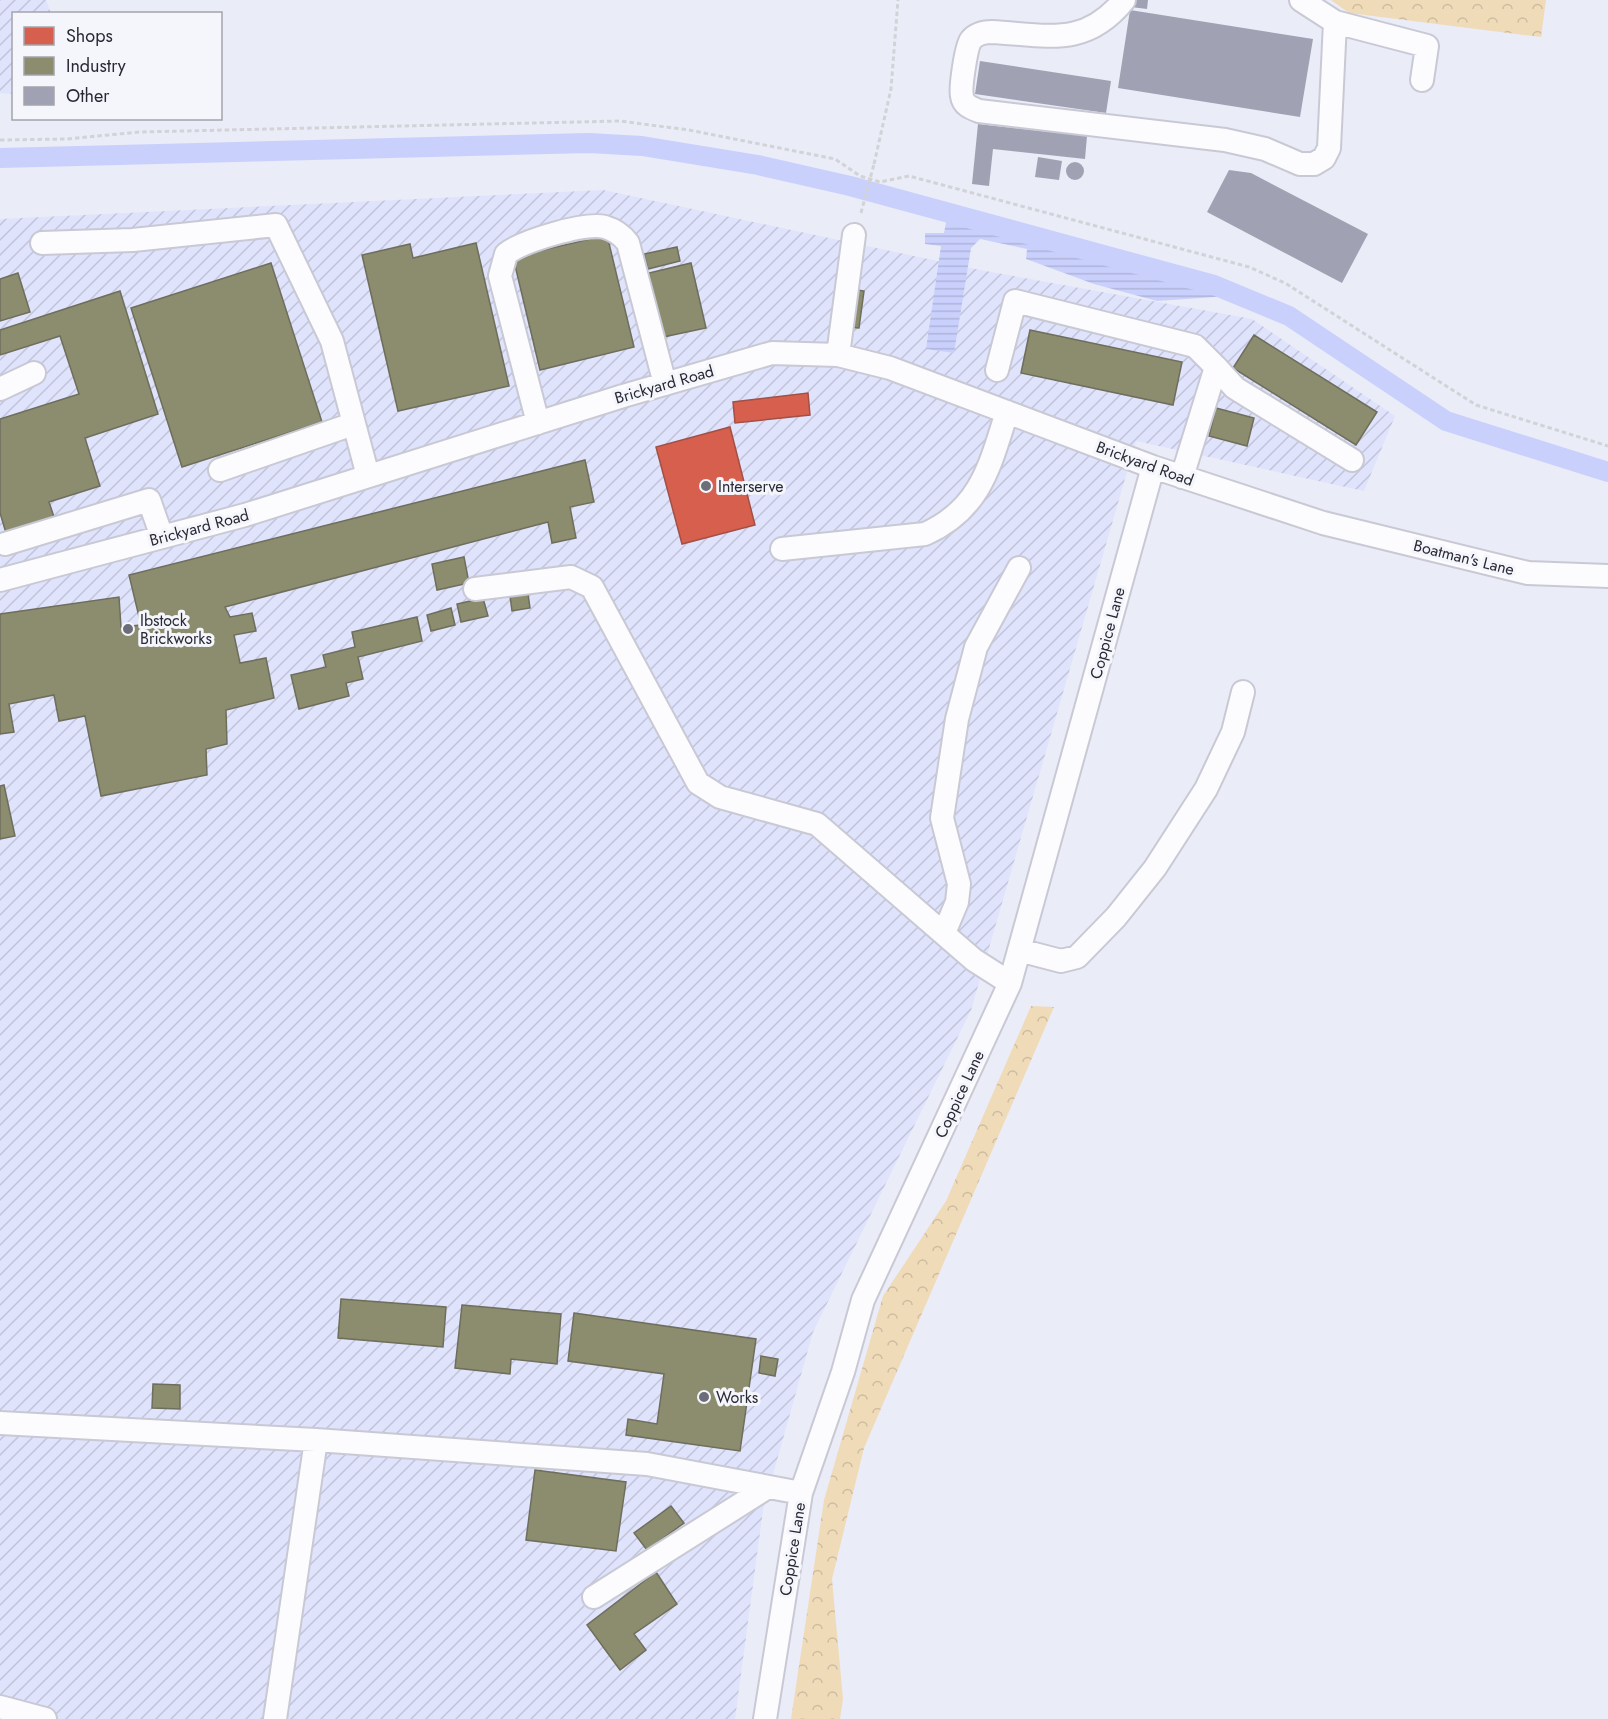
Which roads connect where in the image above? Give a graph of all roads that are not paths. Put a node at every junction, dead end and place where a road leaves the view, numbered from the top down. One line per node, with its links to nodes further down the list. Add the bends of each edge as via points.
1 (1124, 0): 3 (street, via 1099,25 1072,36 992,32 972,38 961,95 965,104 979,111 1225,140 1265,149 1300,164 1314,164 1324,158 1329,148)
2 (1301, 0): 3 (street)
3 (1335, 22): 4 (street, via 1427,46)
4 (1422, 80)
5 (854, 235): 7 (street)
6 (42, 243): 15 (street, via 133,240 276,225 332,341)
7 (838, 355): 11 (street, Brickyard Road, via 771,353); 13 (street, Brickyard Road, via 890,368)
8 (1216, 367): 9 (street, via 1196,346 1015,302); 16 (street, via 1234,388); 20 (street)
9 (997, 370)
10 (34, 373): 12 (street)
11 (665, 384): 14 (street, Brickyard Road); 14 (street, via 623,236 590,226 523,244 506,254 500,276)
12 (0, 389)
13 (1007, 412): 17 (street, Brickyard Road); 24 (street, via 987,473 968,504 944,526 926,534)
14 (538, 423): 19 (street, Brickyard Road)
15 (353, 424): 18 (street); 19 (street)
16 (1352, 460)
17 (1153, 467): 20 (street, Brickyard Road); 31 (street, Coppice Lane)
18 (220, 470)
19 (368, 476): 22 (street, Brickyard Road)
20 (1182, 477): 21 (street, Brickyard Road)
21 (1323, 523): 26 (street, Boatman's Lane, via 1528,573)
22 (162, 537): 23 (street, via 149,500); 27 (street, Brickyard Road)
23 (3, 538): 27 (street)
24 (782, 549)
25 (1019, 568): 30 (street, via 976,647 957,719 942,818 959,884 957,902)
26 (1608, 576)
27 (8, 578)
28 (475, 589): 30 (street, via 571,577 592,587 698,783 720,797 817,824)
29 (1243, 692): 31 (street, via 1233,732 1206,789 1155,868 1116,917 1077,957 1061,961)
30 (944, 933): 32 (street, via 974,960)
31 (1019, 950): 32 (street, Coppice Lane)
32 (1010, 983): 36 (street, Coppice Lane, via 863,1300)
33 (0, 1423): 34 (street)
34 (316, 1440): 35 (street, via 646,1464); 40 (street)
35 (768, 1487): 36 (street); 37 (street)
36 (801, 1493): 41 (street, Coppice Lane)
37 (594, 1597)
38 (0, 1707): 39 (street)
39 (45, 1719)
40 (275, 1719)
41 (765, 1719)

